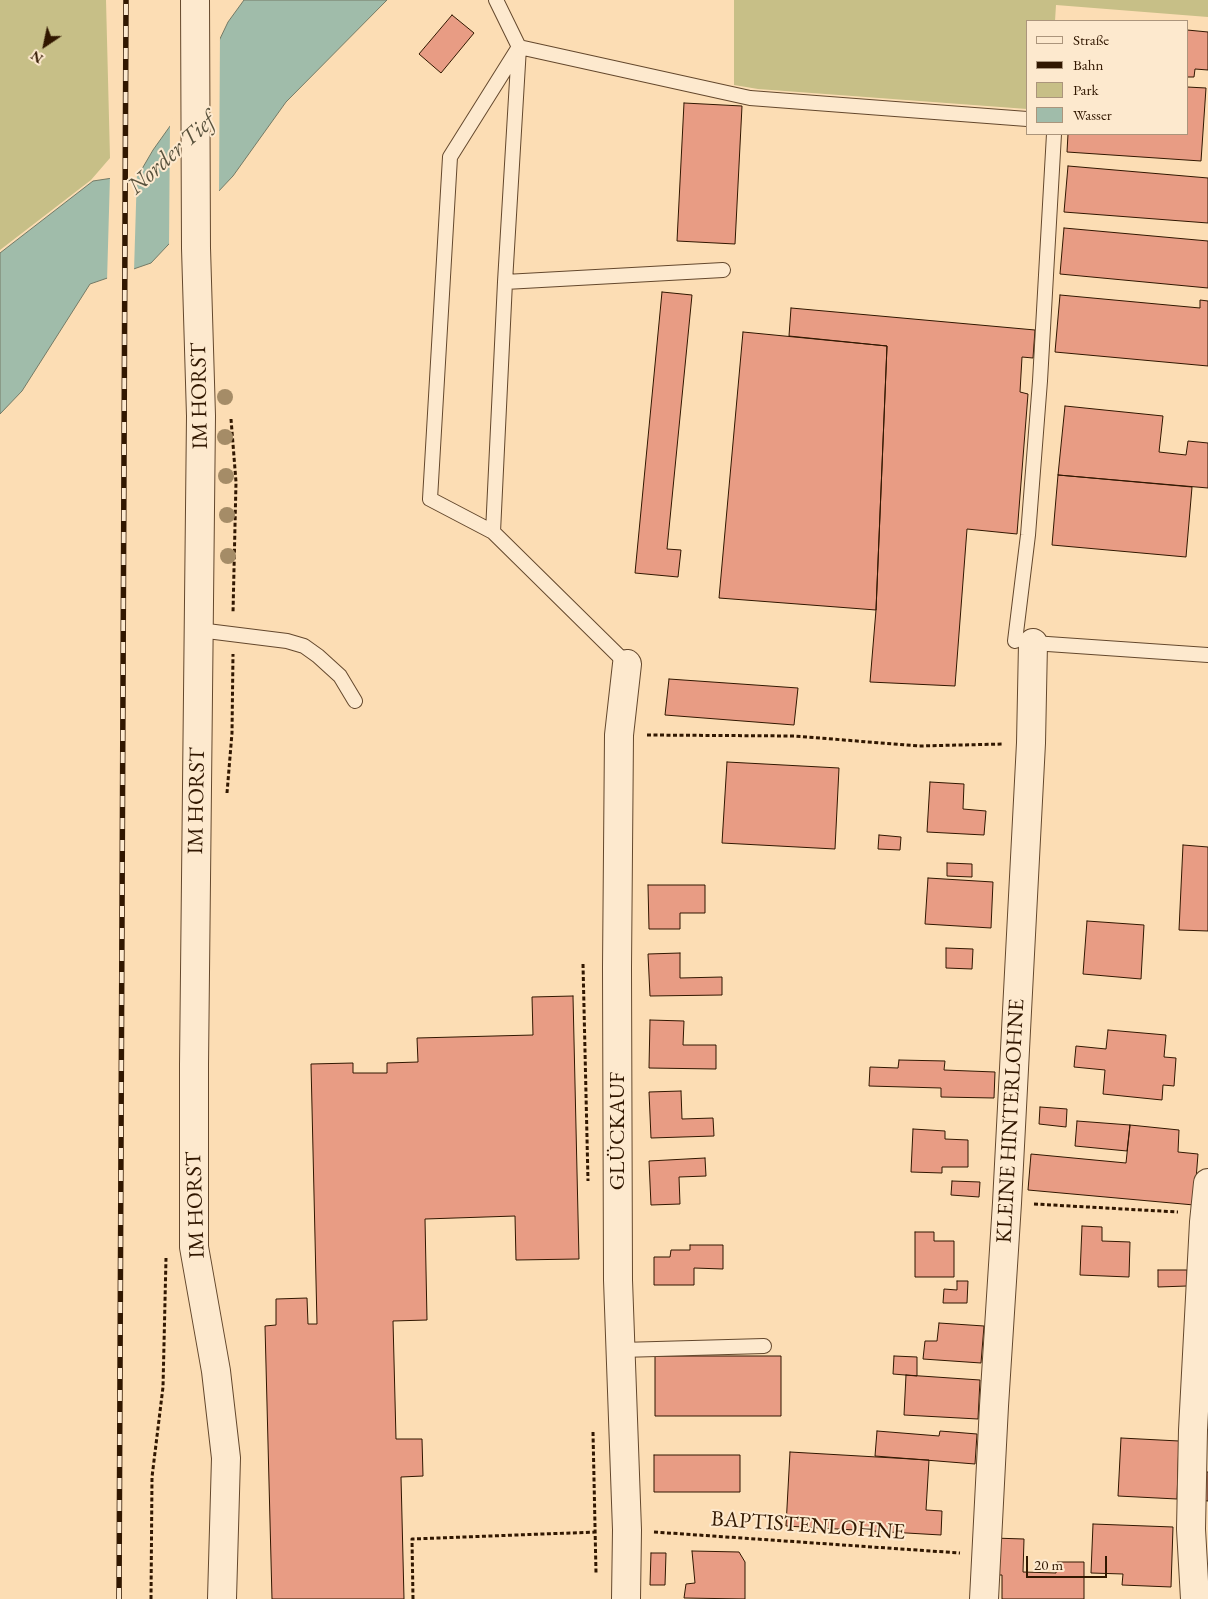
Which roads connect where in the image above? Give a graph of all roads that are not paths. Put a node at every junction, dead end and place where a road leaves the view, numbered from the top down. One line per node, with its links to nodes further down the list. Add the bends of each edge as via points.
1 (496, 0): 3 (lane)
2 (195, 8): 9 (street, IM HORST, via 196,248 201,416)
3 (519, 46): 4 (lane, via 750,98); 7 (lane); 8 (lane, via 450,157 430,498)
4 (1026, 119)
5 (1054, 135): 10 (lane)
6 (723, 270): 7 (lane)
7 (505, 282): 8 (lane)
8 (493, 532): 12 (lane)
9 (199, 630): 13 (lane, via 304,646 340,676); 17 (street, IM HORST, via 194,1247 216,1371 226,1458)
10 (1024, 642): 11 (lane); 19 (street, KLEINE HINTERLOHNE, via 1031,743)
11 (1208, 654)
12 (626, 664): 16 (street, GLÜCKAUF, via 619,735 617,966)
13 (355, 701)
14 (1208, 1183): 20 (street, via 1193,1430 1191,1529)
15 (764, 1346): 16 (lane)
16 (621, 1350): 18 (street, GLÜCKAUF)
17 (222, 1599)
18 (626, 1599)
19 (984, 1599)
20 (1195, 1599)

